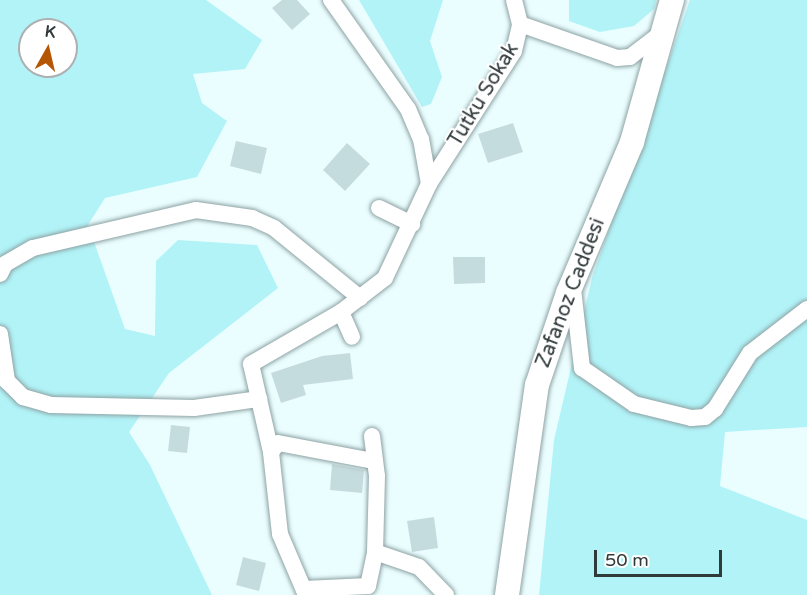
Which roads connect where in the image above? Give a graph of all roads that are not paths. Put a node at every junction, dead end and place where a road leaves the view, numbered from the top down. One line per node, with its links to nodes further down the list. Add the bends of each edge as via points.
1 (331, 0): 6 (street, via 408,109 421,139)
2 (514, 0): 4 (street, Tutku Sokak)
3 (672, 0): 5 (street, Zafanoz Caddesi)
4 (520, 24): 5 (street, via 617,58 630,57); 6 (street, Tutku Sokak, via 514,51)
5 (664, 31): 10 (street, Zafanoz Caddesi, via 632,141)
6 (429, 184): 8 (street, Tutku Sokak)
7 (379, 208): 8 (street)
8 (412, 224): 11 (street, Tutku Sokak, via 385,278)
9 (0, 274): 11 (street, via 5,264 33,248 196,210 252,218 274,228)
10 (573, 282): 12 (street, via 576,351 582,368 634,404 691,418 705,417 715,409 750,353); 23 (street, Zafanoz Caddesi, via 537,385)
11 (360, 298): 13 (street, Tutku Sokak)
12 (807, 309)
13 (341, 312): 15 (street); 16 (street, Tutku Sokak, via 251,364)
14 (0, 334): 16 (street, via 8,381 22,397 51,405 194,408)
15 (352, 337)
16 (259, 399): 18 (street)
17 (372, 436): 19 (street)
18 (271, 452): 19 (street, via 278,443); 21 (street, via 280,534)
19 (373, 461): 20 (street, via 377,476)
20 (375, 552): 21 (street, via 368,586); 22 (street, via 419,567)
21 (305, 592)
22 (446, 595)
23 (507, 595)

